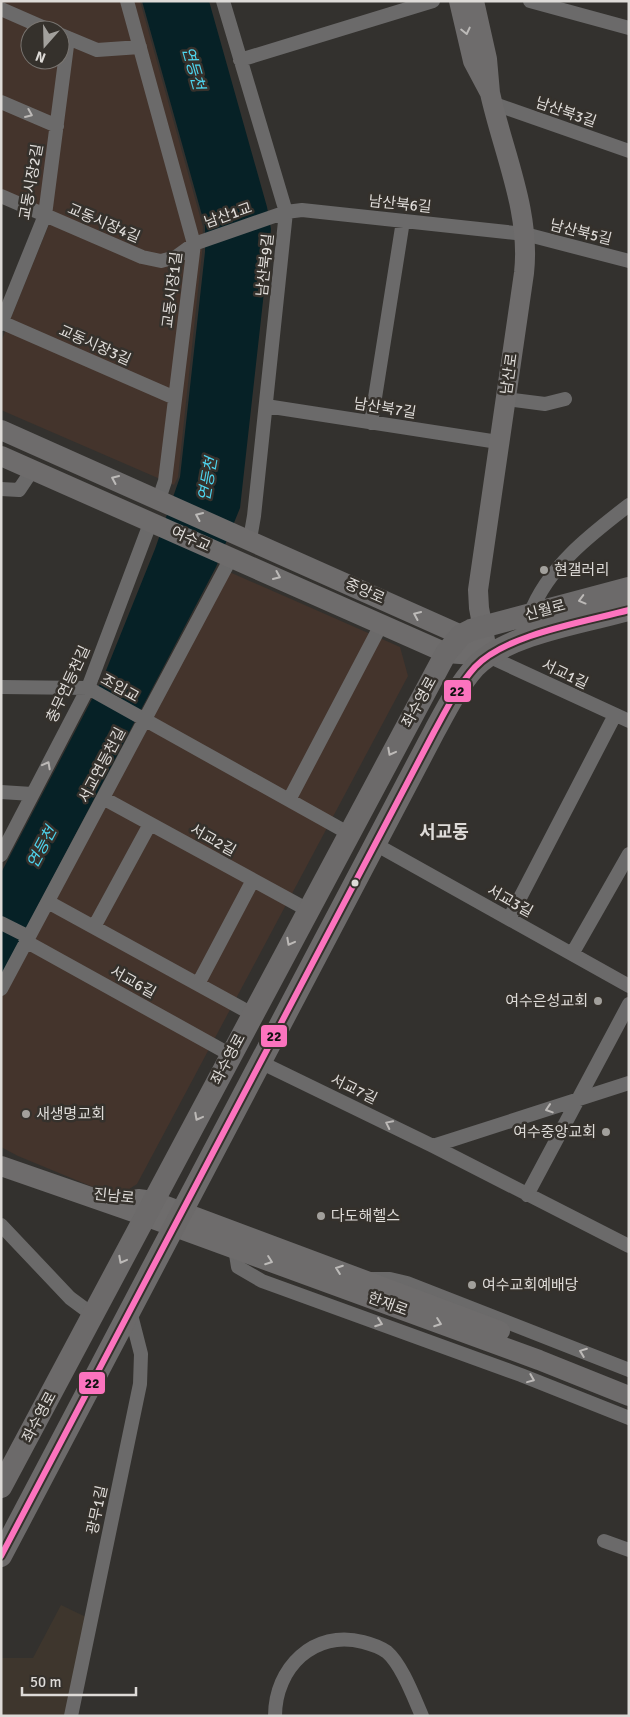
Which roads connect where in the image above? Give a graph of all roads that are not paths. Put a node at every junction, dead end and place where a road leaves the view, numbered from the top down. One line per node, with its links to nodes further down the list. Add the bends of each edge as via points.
1 (127, 1): 11 (street, 교동시장1길)
2 (223, 1): 12 (street, 남산북9길)
3 (433, 1): 12 (street)
4 (459, 1): 14 (street, 남산로, one-way to 14, via 473,61)
5 (474, 1): 14 (street, 남산로, via 487,59)
6 (530, 1): 9 (street)
7 (1, 9): 8 (street)
8 (26, 20)
9 (629, 28)
10 (70, 39): 11 (street, via 97,50)
11 (140, 47): 23 (street, 교동시장1길)
12 (240, 60): 20 (street, 남산북9길)
13 (61, 70): 16 (street, 교동시장2길)
14 (491, 98): 17 (street, 남산북3길); 22 (street, 남산로)
15 (1, 102): 16 (street, one-way to 16)
16 (56, 126): 19 (street, 교동시장2길)
17 (629, 151)
18 (1, 196): 19 (street, 교동시장4길)
19 (45, 215): 23 (street, 교동시장4길, via 156,261 170,260); 25 (street, 교동시장2길)
20 (280, 215): 21 (street, 남산북6길, via 302,210); 23 (street, 남산1교); 29 (street, 남산북9길)
21 (403, 221): 22 (street, 남산북6길); 30 (street)
22 (525, 234): 24 (street, 남산북5길); 27 (street, 남산로, via 525,263)
23 (194, 244): 26 (street, 교동시장1길)
24 (629, 261)
25 (2, 323): 26 (street, 교동시장3길)
26 (175, 398): 36 (street, 교동시장1길, via 165,481)
27 (506, 399): 28 (street, via 545,404); 32 (street, 남산로)
28 (565, 399)
29 (266, 406): 30 (street, 남산북7길); 39 (street, 남산북9길)
30 (372, 422): 32 (street, 남산북7길)
31 (1, 430): 36 (street, one-way to 31)
32 (498, 442): 45 (street, 남산로, via 478,590)
33 (1, 456): 34 (street, 여수교)
34 (33, 470): 35 (street, via 19,490); 38 (street, 여수교)
35 (1, 490)
36 (159, 499): 39 (street, 여수교, one-way to 36)
37 (629, 505): 43 (street, via 591,535 556,570 540,589)
38 (150, 521): 40 (street, 여수교); 50 (street, 충무연등천길)
39 (244, 536): 46 (street, 중앙로, one-way to 39)
40 (232, 556): 44 (street, 여수교, one-way to 44); 52 (street, 서교연등천길)
41 (629, 588): 43 (main road, 신월로, one-way to 43)
42 (629, 610): 48 (main road, 신월로, via 531,637)
43 (530, 614): 45 (main road, 신월로)
44 (382, 623): 47 (street, 여수교); 57 (street)
45 (482, 626): 46 (main road, 신월로); 48 (street, 남산로)
46 (462, 635): 47 (main road, 좌수영로); 48 (street, 중앙로)
47 (446, 653): 48 (street); 59 (main road, 좌수영로, one-way to 59)
48 (488, 656): 51 (street, 서교1길); 60 (main road, 좌수영로, via 475,667 447,708)
49 (1, 687): 50 (street)
50 (88, 688): 52 (street, 조입교); 55 (street, 충무연등천길, one-way to 50)
51 (615, 715): 53 (street, 서교1길); 66 (street)
52 (141, 718): 56 (street, 서교연등천길); 57 (street)
53 (629, 721)
54 (1, 792): 55 (street)
55 (32, 794): 62 (street, 충무연등천길)
56 (103, 798): 58 (street, 서교2길); 64 (street, 서교연등천길)
57 (289, 800): 59 (street)
58 (150, 824): 63 (street, 서교2길); 68 (street)
59 (348, 833): 65 (main road, 좌수영로)
60 (375, 844): 66 (street, 서교3길); 77 (main road, 좌수영로)
61 (629, 854): 70 (street)
62 (1, 855)
63 (253, 880): 65 (street, 서교2길); 71 (street)
64 (48, 902): 68 (street); 69 (street, 서교연등천길)
65 (308, 910): 75 (main road, 좌수영로, one-way to 75)
66 (509, 919): 70 (street, 서교3길)
67 (1, 923): 69 (street, 서교6길)
68 (94, 927): 71 (street)
69 (25, 938): 73 (street, 서교연등천길); 76 (street, 서교6길)
70 (572, 954): 72 (street, 서교3길)
71 (198, 984): 75 (street)
72 (629, 986)
73 (1, 990)
74 (629, 1004): 81 (street)
75 (252, 1014): 76 (main road, 좌수영로)
76 (231, 1055): 79 (main road, 좌수영로)
77 (260, 1062): 80 (main road, 좌수영로); 82 (street, 서교7길, one-way to 77)
78 (629, 1083): 81 (street)
79 (214, 1086): 80 (main road); 85 (main road, 좌수영로, one-way to 85)
80 (241, 1099): 86 (main road, 좌수영로)
81 (578, 1099): 82 (street, one-way to 82); 84 (street)
82 (433, 1146): 84 (street, 서교7길)
83 (1, 1166): 85 (street, 진남로, via 74,1192)
84 (527, 1194): 88 (street, 서교7길)
85 (149, 1208): 86 (street, 한재로); 92 (main road, 좌수영로, one-way to 92)
86 (178, 1219): 89 (street, 한재로); 90 (street, 한재로, one-way to 86); 91 (main road, 좌수영로)
87 (1, 1225): 92 (street, via 70,1298)
88 (629, 1246)
89 (235, 1248): 97 (street, 한재로, one-way to 97); 98 (street, one-way to 98, via 238,1267 262,1280)
90 (367, 1279): 94 (street, one-way to 90, via 407,1283 383,1278); 95 (street, 한재로)
91 (130, 1311): 96 (main road, 좌수영로); 103 (street, 광무1길, via 142,1354 140,1384)
92 (93, 1315): 93 (main road, 좌수영로)
93 (65, 1368): 96 (main road); 99 (main road, 좌수영로)
94 (629, 1370)
95 (629, 1382)
96 (92, 1383): 102 (main road, 좌수영로)
97 (629, 1396)
98 (629, 1418)
99 (4, 1476)
100 (604, 1541): 101 (street)
101 (629, 1550)
102 (1, 1556)
103 (72, 1716)
104 (275, 1716): 105 (street, via 283,1680 296,1661 317,1644 344,1638 376,1646 391,1657)
105 (422, 1716)

